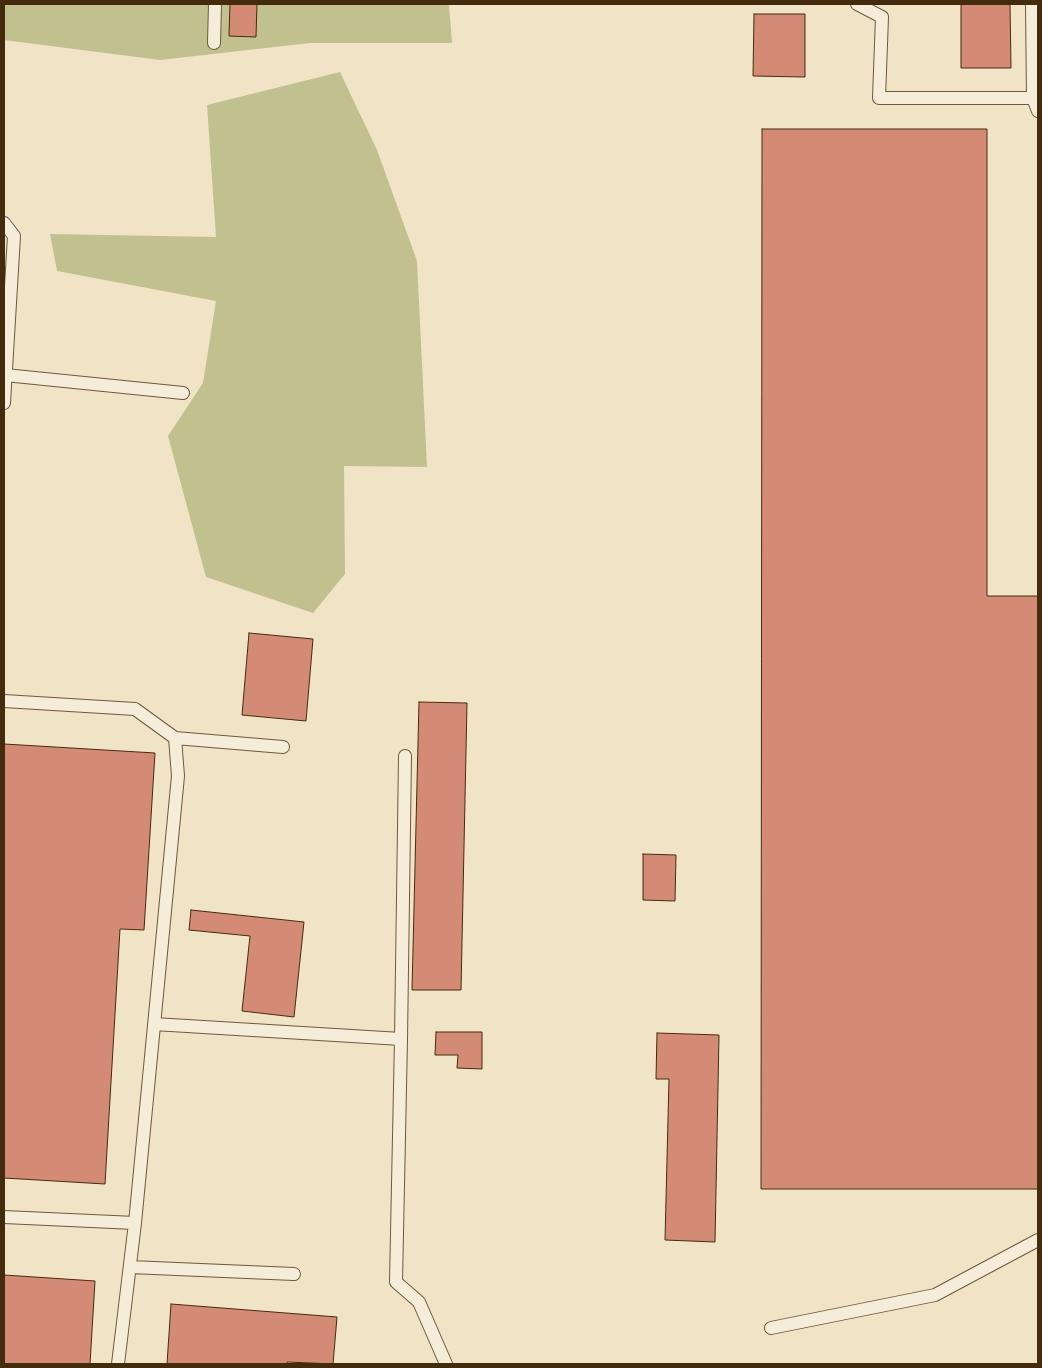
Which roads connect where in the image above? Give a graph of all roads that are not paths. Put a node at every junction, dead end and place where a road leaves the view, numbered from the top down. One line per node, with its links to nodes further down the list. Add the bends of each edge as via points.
1 (215, 4): 4 (lane)
2 (857, 4): 5 (lane, via 882,17 879,98)
3 (1032, 4): 5 (lane)
4 (214, 43)
5 (1036, 98): 6 (lane)
6 (1038, 111)
7 (4, 223): 8 (lane, via 14,236)
8 (5, 375): 9 (lane); 10 (lane)
9 (183, 393)
10 (4, 402)
11 (4, 700): 12 (lane, via 134,709)
12 (175, 738): 13 (lane); 15 (lane, via 178,776)
13 (283, 747)
14 (405, 756): 16 (lane)
15 (154, 1024): 16 (lane); 18 (lane)
16 (401, 1039): 24 (lane, via 396,1282 419,1302)
17 (4, 1217): 18 (lane)
18 (135, 1223): 20 (lane)
19 (1038, 1240): 22 (lane, via 935,1296)
20 (130, 1267): 21 (lane); 23 (lane)
21 (294, 1274)
22 (771, 1328)
23 (118, 1364)
24 (446, 1364)

